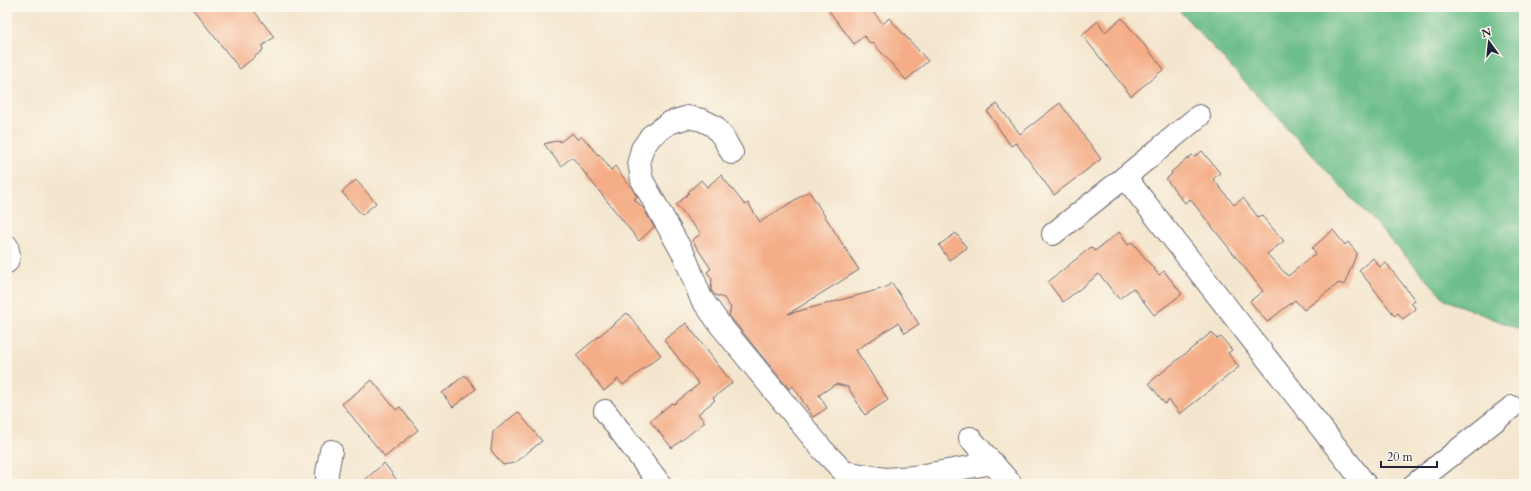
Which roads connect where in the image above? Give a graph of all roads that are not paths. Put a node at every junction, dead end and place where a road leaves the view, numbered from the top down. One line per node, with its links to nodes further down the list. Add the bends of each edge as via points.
1 (1198, 116): 3 (street)
2 (732, 153): 12 (street, via 714,126 688,117 669,123 651,136 642,149 639,161 642,180 685,257 701,298)
3 (1126, 177): 4 (street); 16 (street)
4 (1053, 234)
5 (7, 246): 6 (street)
6 (7, 262)
7 (1512, 407): 17 (street)
8 (605, 411): 14 (street)
9 (970, 438): 11 (street)
10 (331, 451): 13 (street)
11 (993, 463): 12 (street, via 913,477); 15 (street)
12 (849, 478)
13 (327, 484)
14 (660, 484)
15 (1011, 484)
16 (1365, 484)
17 (1416, 484)

